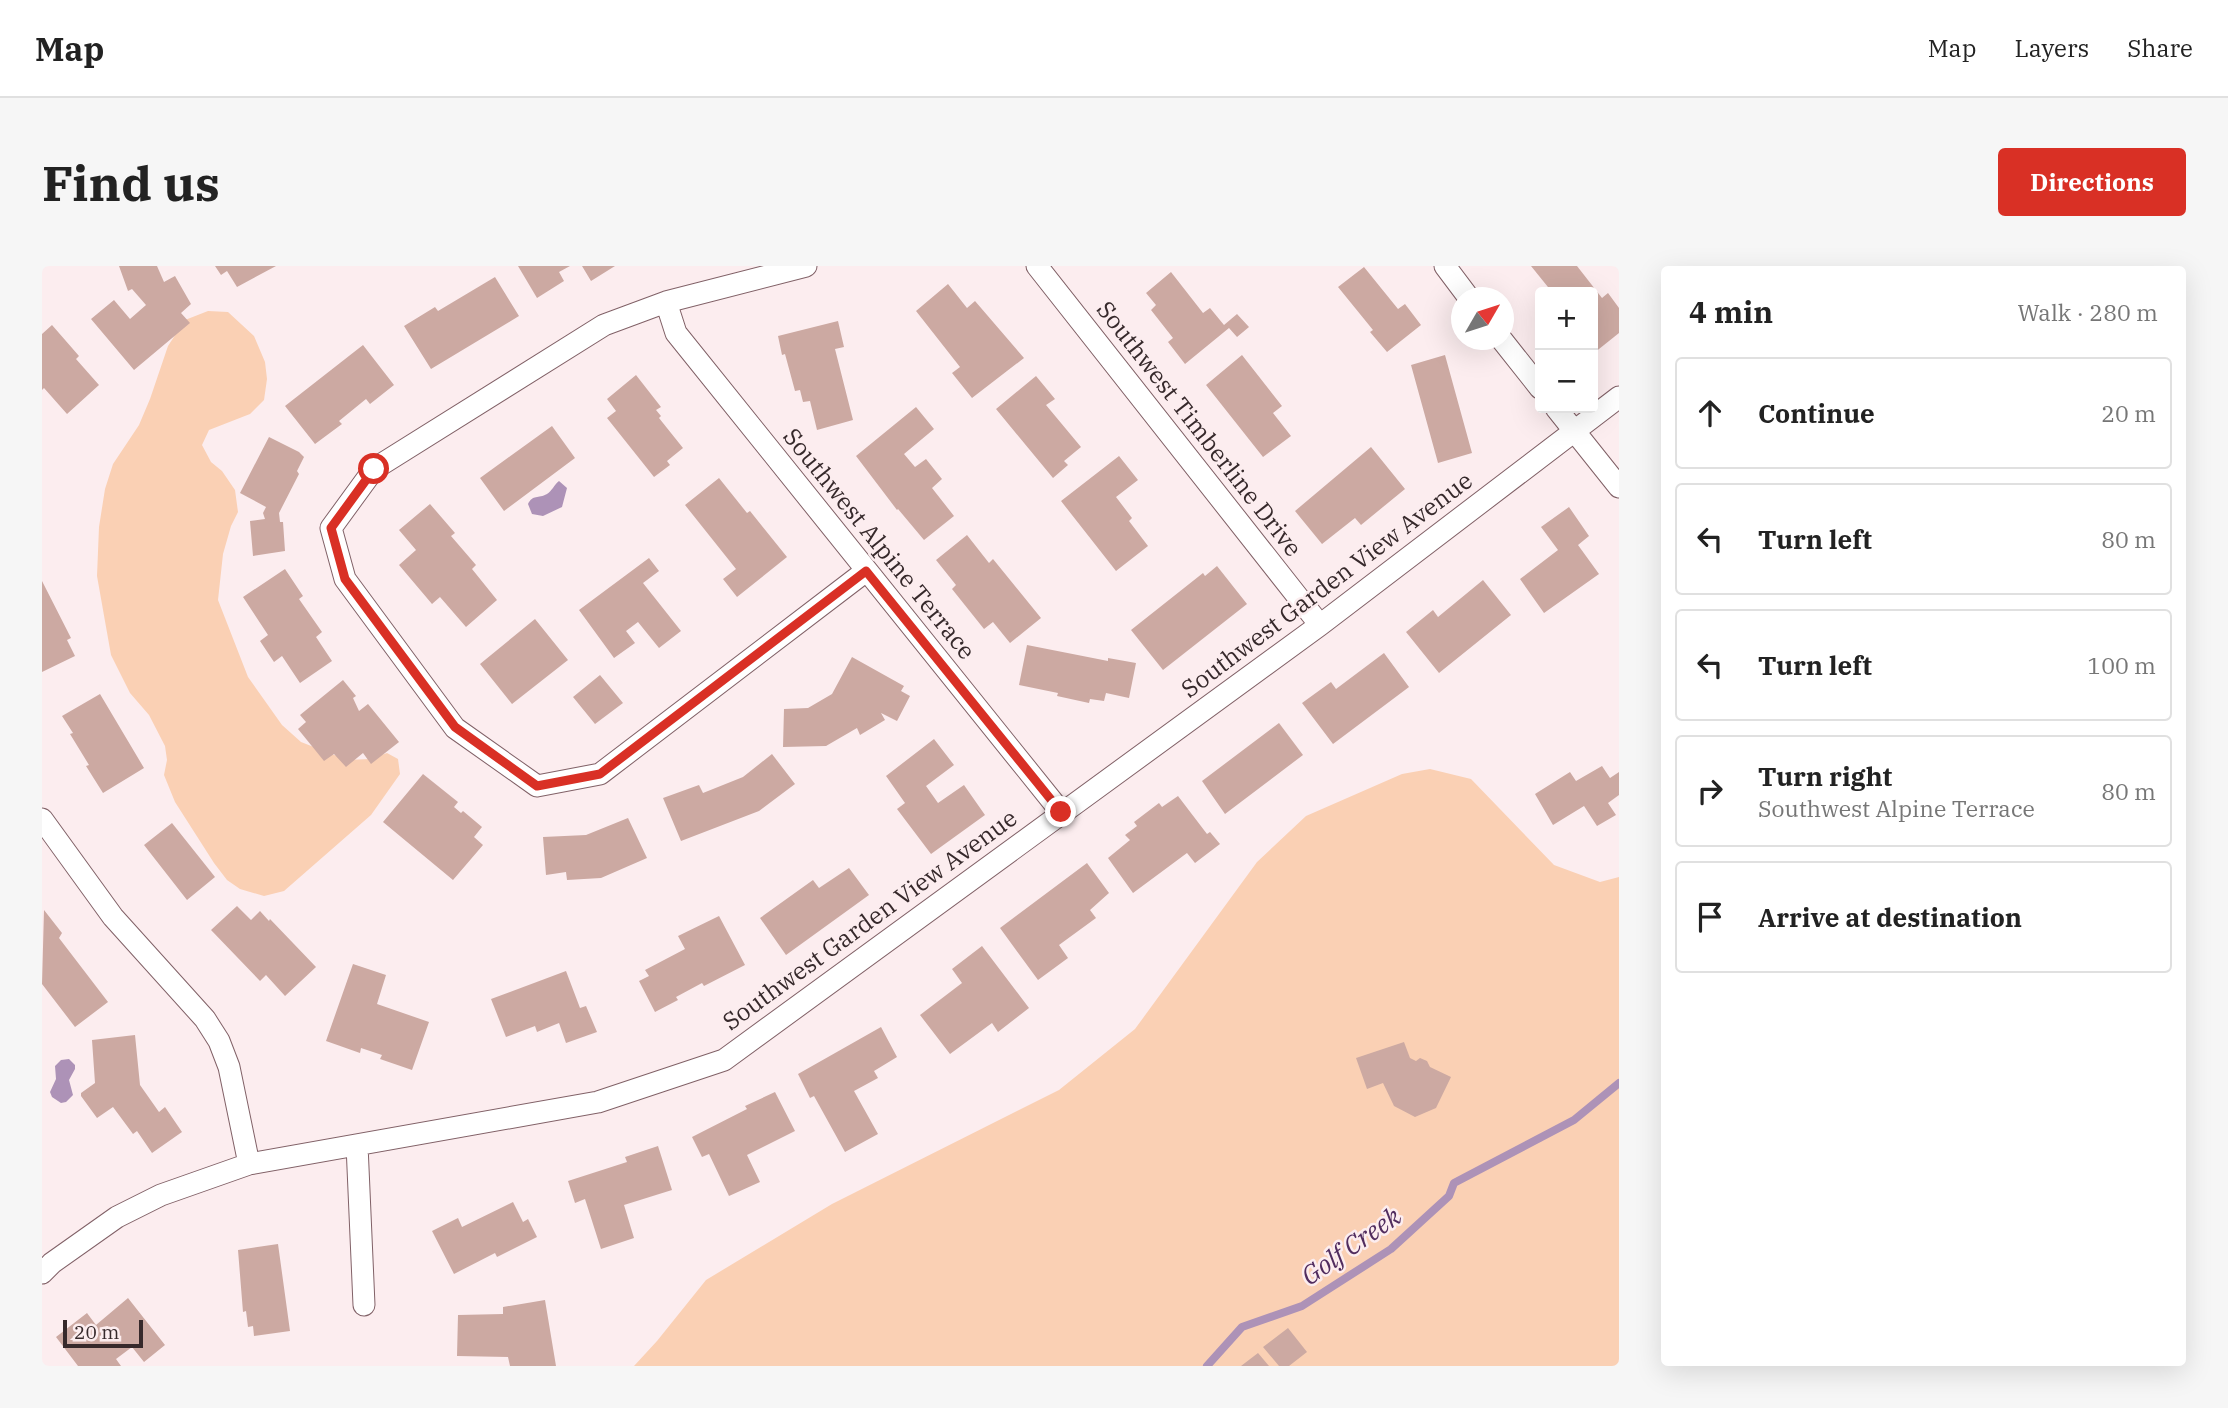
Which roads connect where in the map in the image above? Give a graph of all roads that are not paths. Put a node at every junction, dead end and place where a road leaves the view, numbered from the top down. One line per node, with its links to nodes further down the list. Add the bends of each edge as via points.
1 (806, 266): 5 (street)
2 (1037, 266): 13 (street, Southwest Timberline Drive)
3 (1445, 266): 4 (street)
4 (1461, 287)
5 (666, 302): 12 (street, Southwest Alpine Terrace, via 676,333); 12 (street, via 604,325 374,469 331,528 345,579 455,727 537,786 600,774)
6 (1511, 350): 7 (street)
7 (1535, 382)
8 (1619, 397): 10 (street, Southwest Garden View Avenue)
9 (1560, 413): 10 (street)
10 (1575, 432): 11 (street); 13 (street, Southwest Garden View Avenue)
11 (1619, 487)
12 (866, 571): 14 (street, Southwest Alpine Terrace)
13 (1320, 625): 14 (street, Southwest Garden View Avenue)
14 (1061, 812): 16 (street, Southwest Garden View Avenue, via 724,1060 598,1102)
15 (42, 819): 17 (street, via 113,917 205,1019 219,1041 229,1067)
16 (357, 1145): 17 (street, Southwest Garden View Avenue); 19 (street)
17 (249, 1164): 18 (street, Southwest Garden View Avenue, via 161,1195 117,1217)
18 (42, 1273)
19 (364, 1305)

